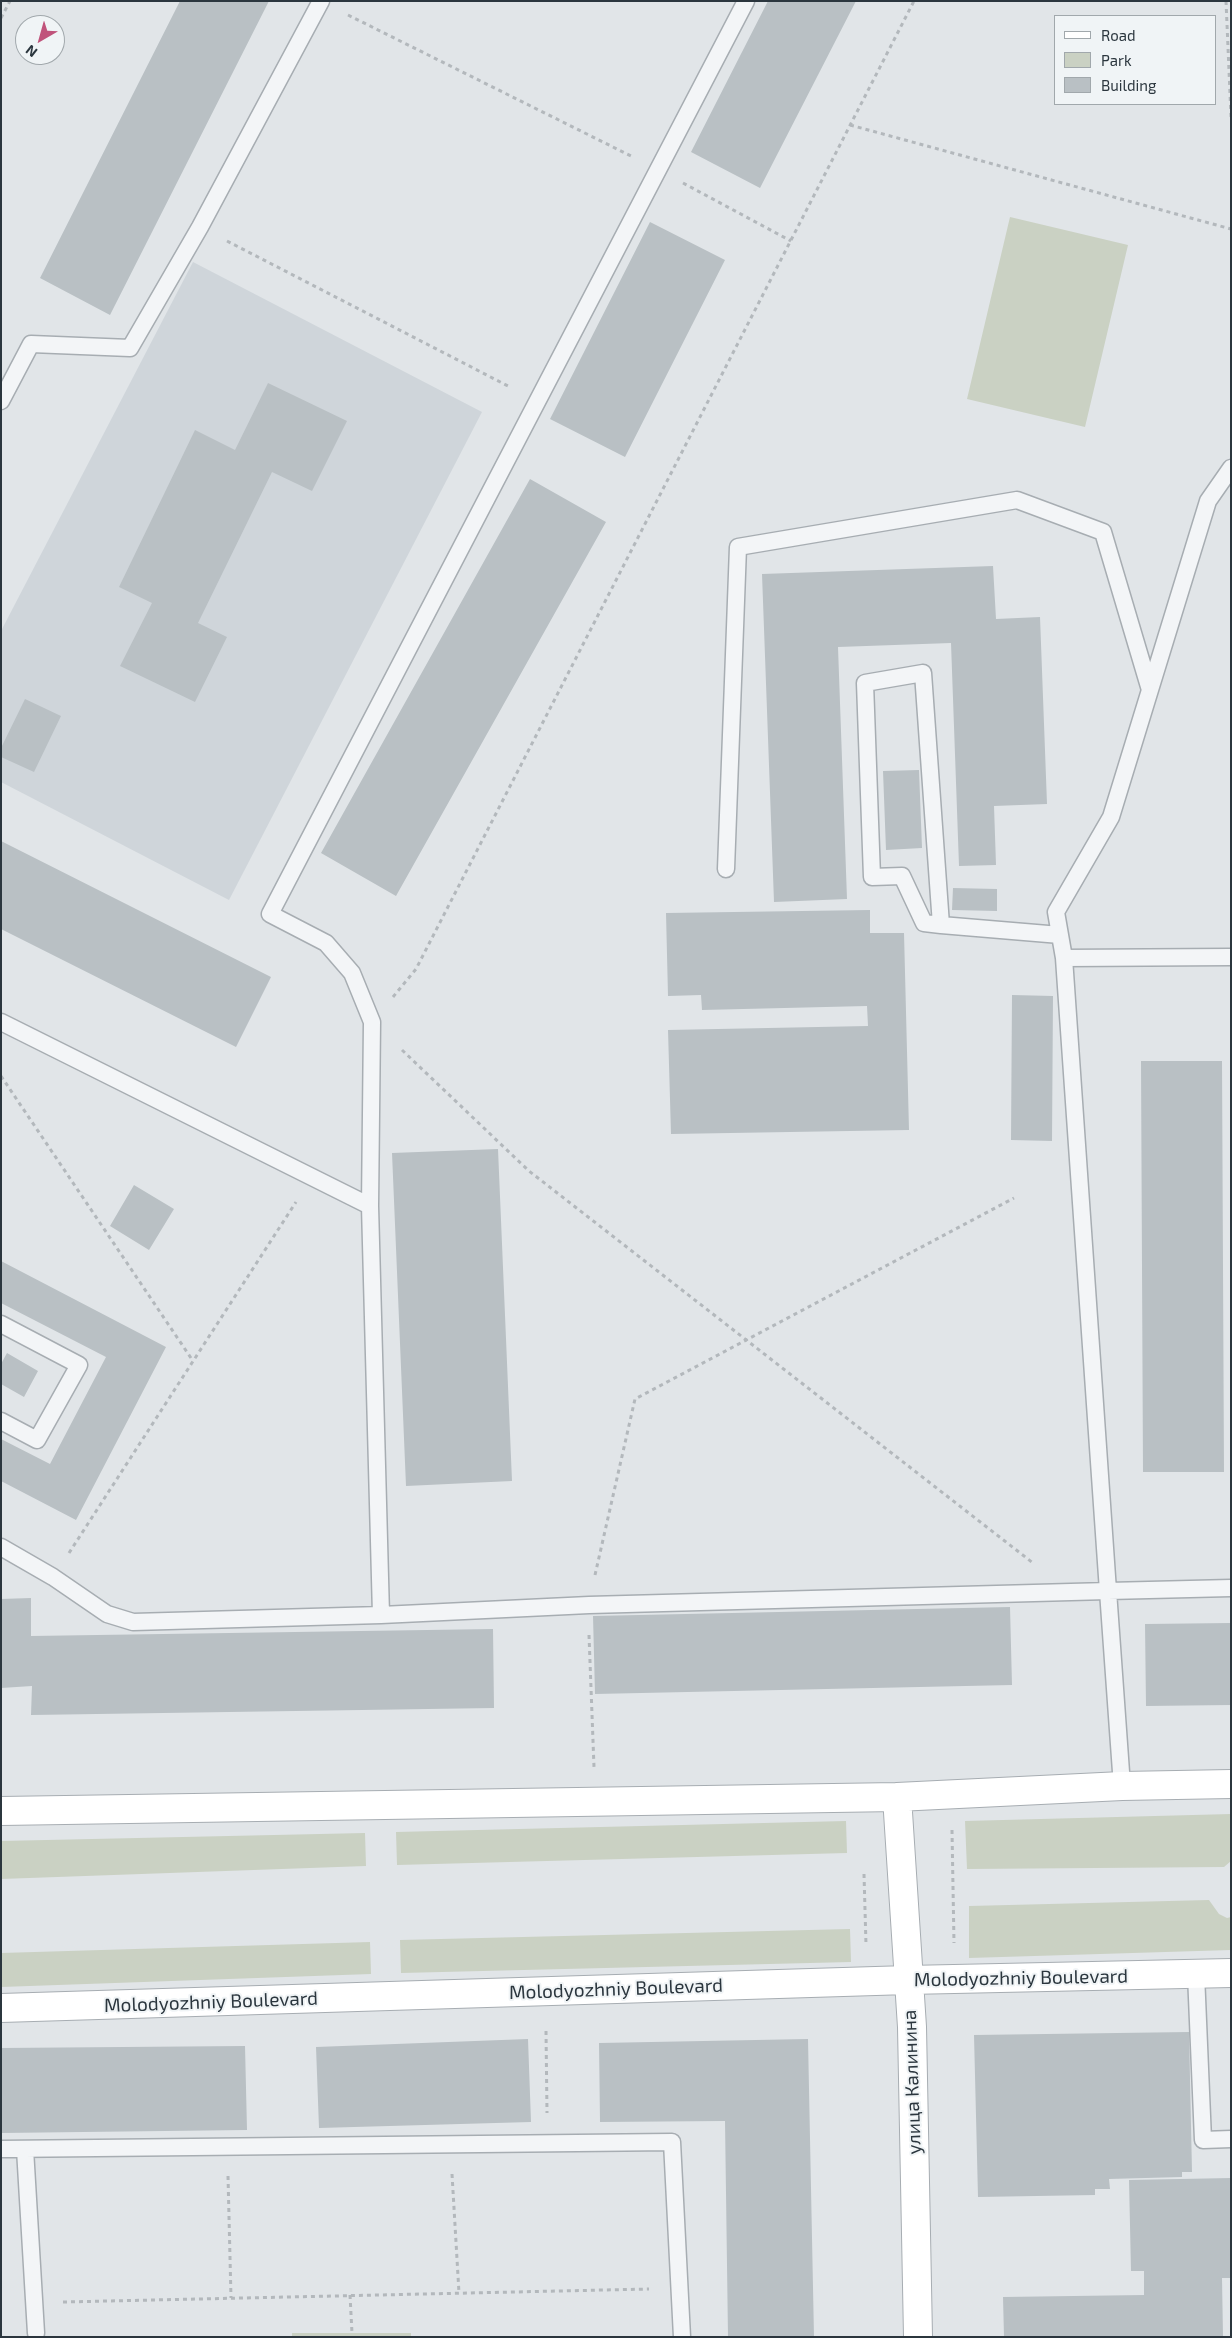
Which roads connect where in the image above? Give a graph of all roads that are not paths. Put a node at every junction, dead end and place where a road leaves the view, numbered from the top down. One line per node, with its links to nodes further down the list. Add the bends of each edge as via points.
1 (746, 1): 12 (lane, via 270,914 326,943 352,973 372,1022)
2 (320, 2): 3 (lane, via 200,226 130,348 31,344)
3 (1, 400)
4 (1231, 468): 5 (lane, via 1208,500)
5 (1150, 690): 6 (lane, via 1103,532 1017,500 738,547); 8 (lane, via 1111,817 1056,912)
6 (726, 868)
7 (942, 924): 7 (lane, via 924,922 902,876 872,877 866,683 923,673); 8 (lane)
8 (1060, 936): 10 (lane)
9 (1231, 957): 10 (lane)
10 (1064, 958): 17 (lane)
11 (1, 1022): 12 (lane)
12 (370, 1206): 18 (lane)
13 (1, 1324): 14 (lane, via 79,1365 37,1440)
14 (1, 1420)
15 (1, 1547): 18 (lane, via 107,1614 134,1622)
16 (1231, 1588): 17 (lane)
17 (1108, 1591): 18 (lane, via 589,1605); 20 (lane)
18 (381, 1615)
19 (1231, 1784): 20 (main road)
20 (1122, 1786): 21 (main road)
21 (897, 1797): 22 (main road); 25 (main road, улица Калинина)
22 (1, 1811)
23 (1231, 1973): 24 (main road, Molodyozhniy Boulevard)
24 (1196, 1974): 25 (main road, Molodyozhniy Boulevard); 27 (lane, via 1203,2140)
25 (908, 1980): 26 (main road, Molodyozhniy Boulevard); 32 (main road, улица Калинина, via 912,2027)
26 (1, 2008)
27 (1231, 2139)
28 (1, 2148): 29 (lane)
29 (24, 2149): 30 (lane); 31 (lane, via 672,2142)
30 (36, 2333)
31 (682, 2337)
32 (918, 2337)

